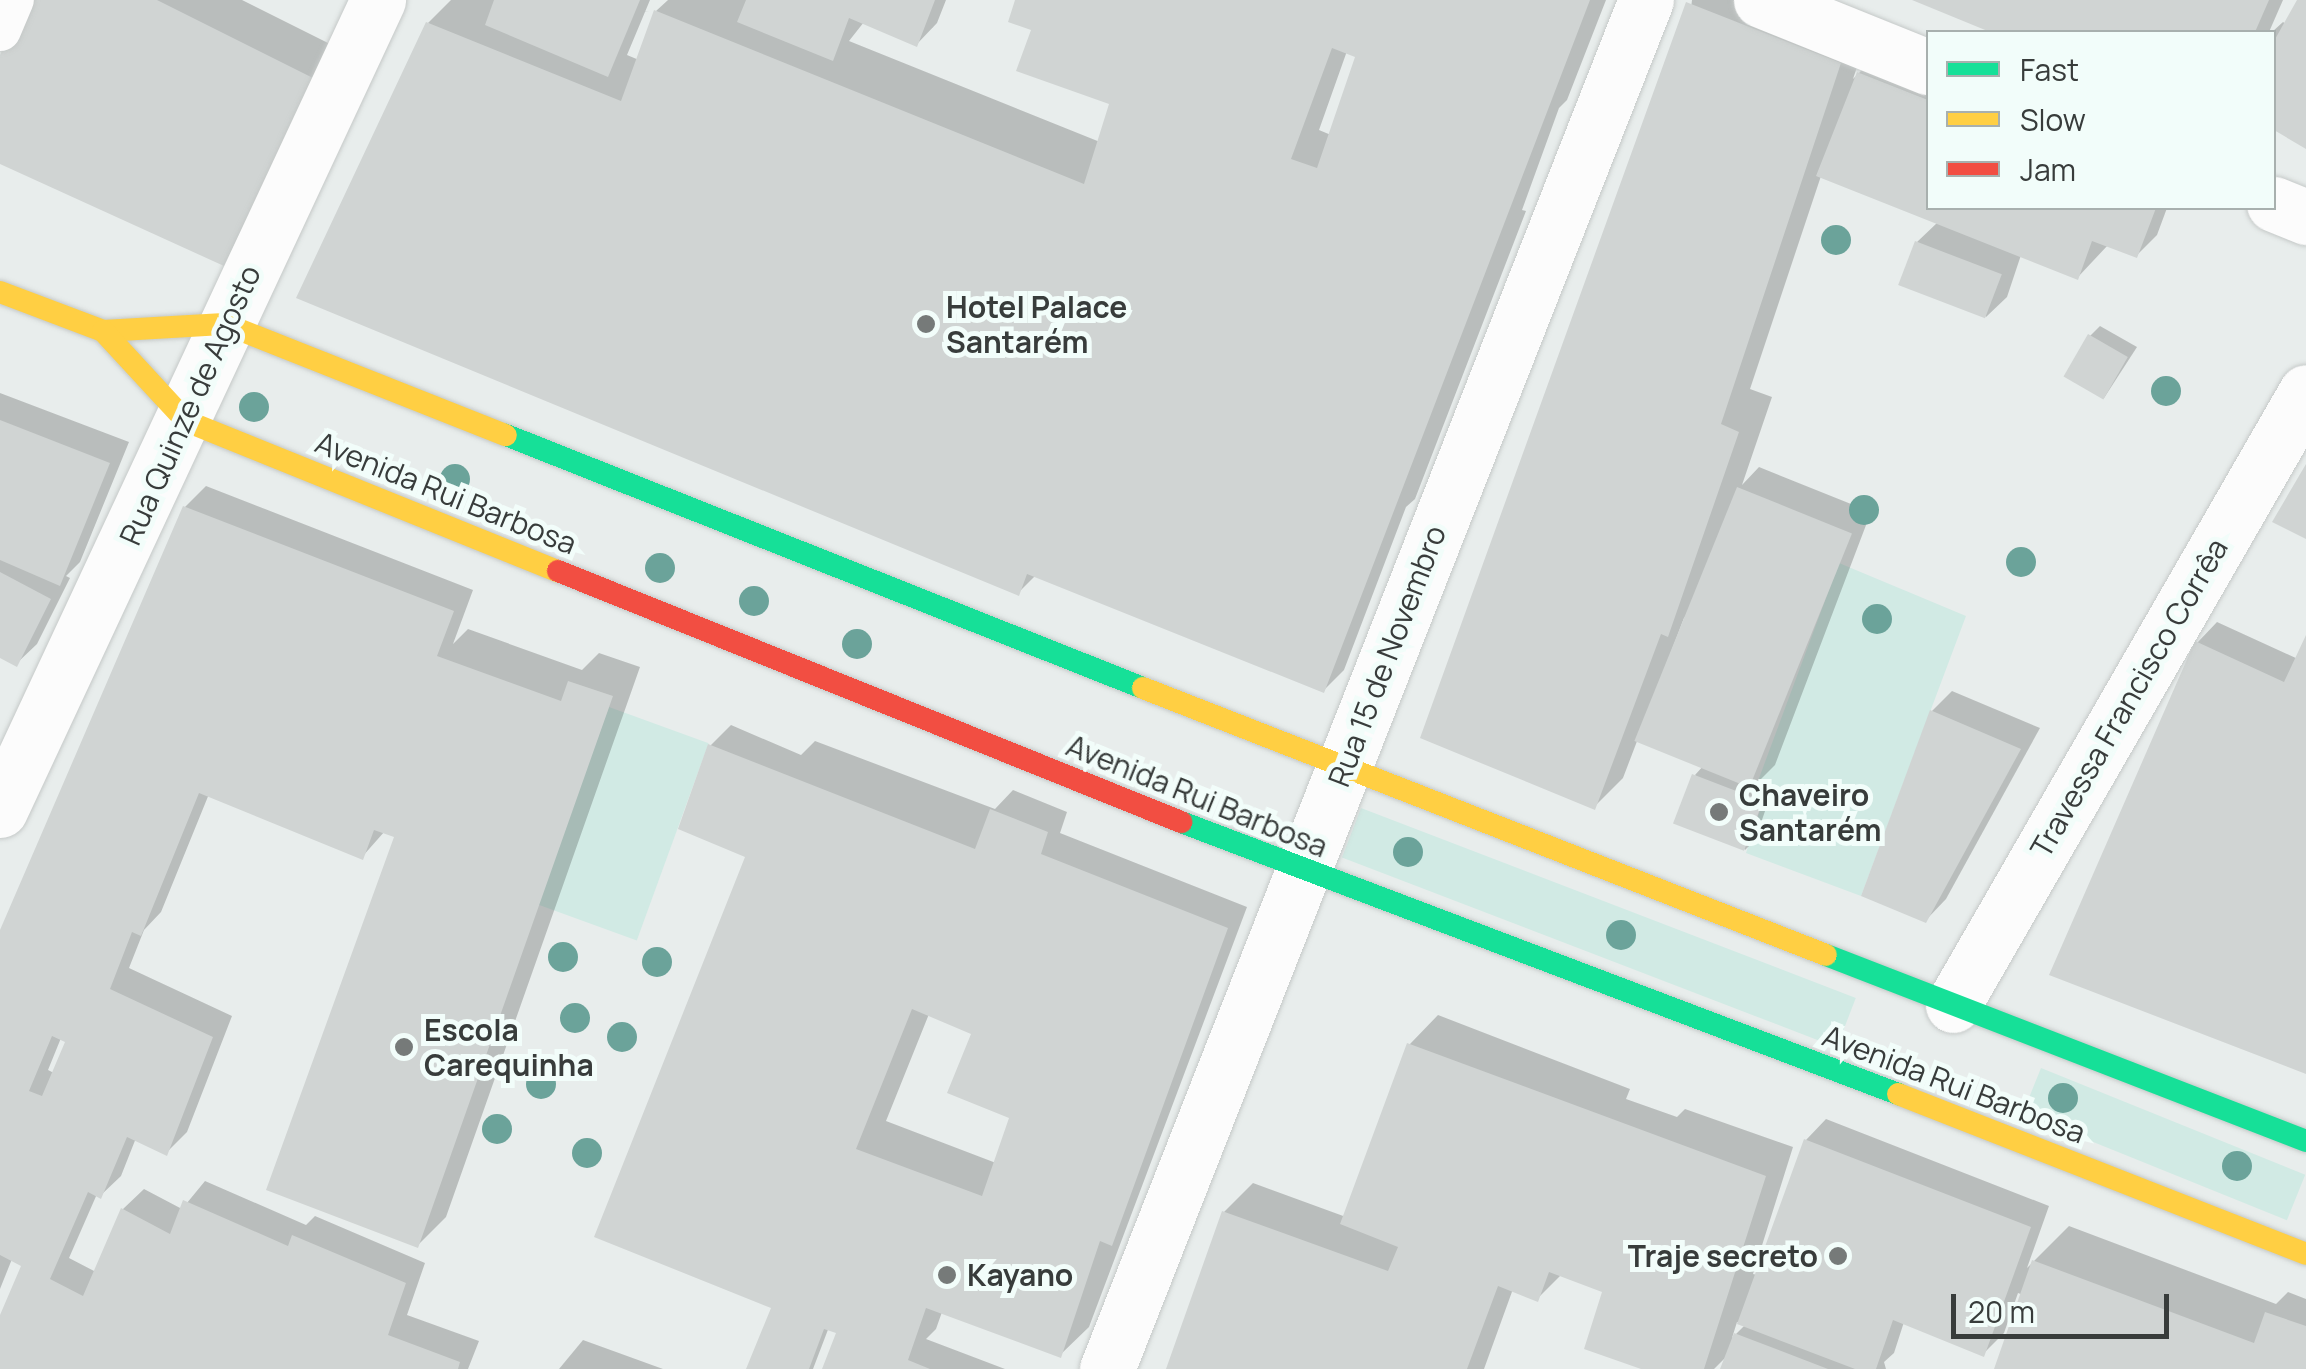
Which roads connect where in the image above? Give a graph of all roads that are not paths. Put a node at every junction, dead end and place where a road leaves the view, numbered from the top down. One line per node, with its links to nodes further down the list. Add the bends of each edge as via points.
1 (13, 0): 5 (lane)
2 (378, 0): 10 (street, Rua Quinze de Agosto)
3 (1646, 0): 14 (street, Rua 15 de Novembro)
4 (1760, 0): 6 (street)
5 (0, 30)
6 (1926, 66)
7 (2276, 205): 8 (street)
8 (2306, 217)
9 (0, 292): 11 (main road, Avenida Rui Barbosa)
10 (225, 324): 11 (main road, Avenida Rui Barbosa); 13 (street, Rua Quinze de Agosto); 14 (main road, Avenida Rui Barbosa)
11 (103, 331): 13 (main road, Avenida Rui Barbosa)
12 (2306, 392): 17 (street, Travessa Francisco Corrêa)
13 (186, 421): 15 (street, Rua Quinze de Agosto); 16 (main road, Avenida Rui Barbosa)
14 (1343, 767): 16 (street, Rua 15 de Novembro); 17 (main road, Avenida Rui Barbosa)
15 (0, 810)
16 (1304, 872): 19 (main road, Avenida Rui Barbosa); 20 (street, Rua 15 de Novembro)
17 (1953, 1005): 18 (main road, Avenida Rui Barbosa)
18 (2306, 1142)
19 (2306, 1254)
20 (1108, 1369)

